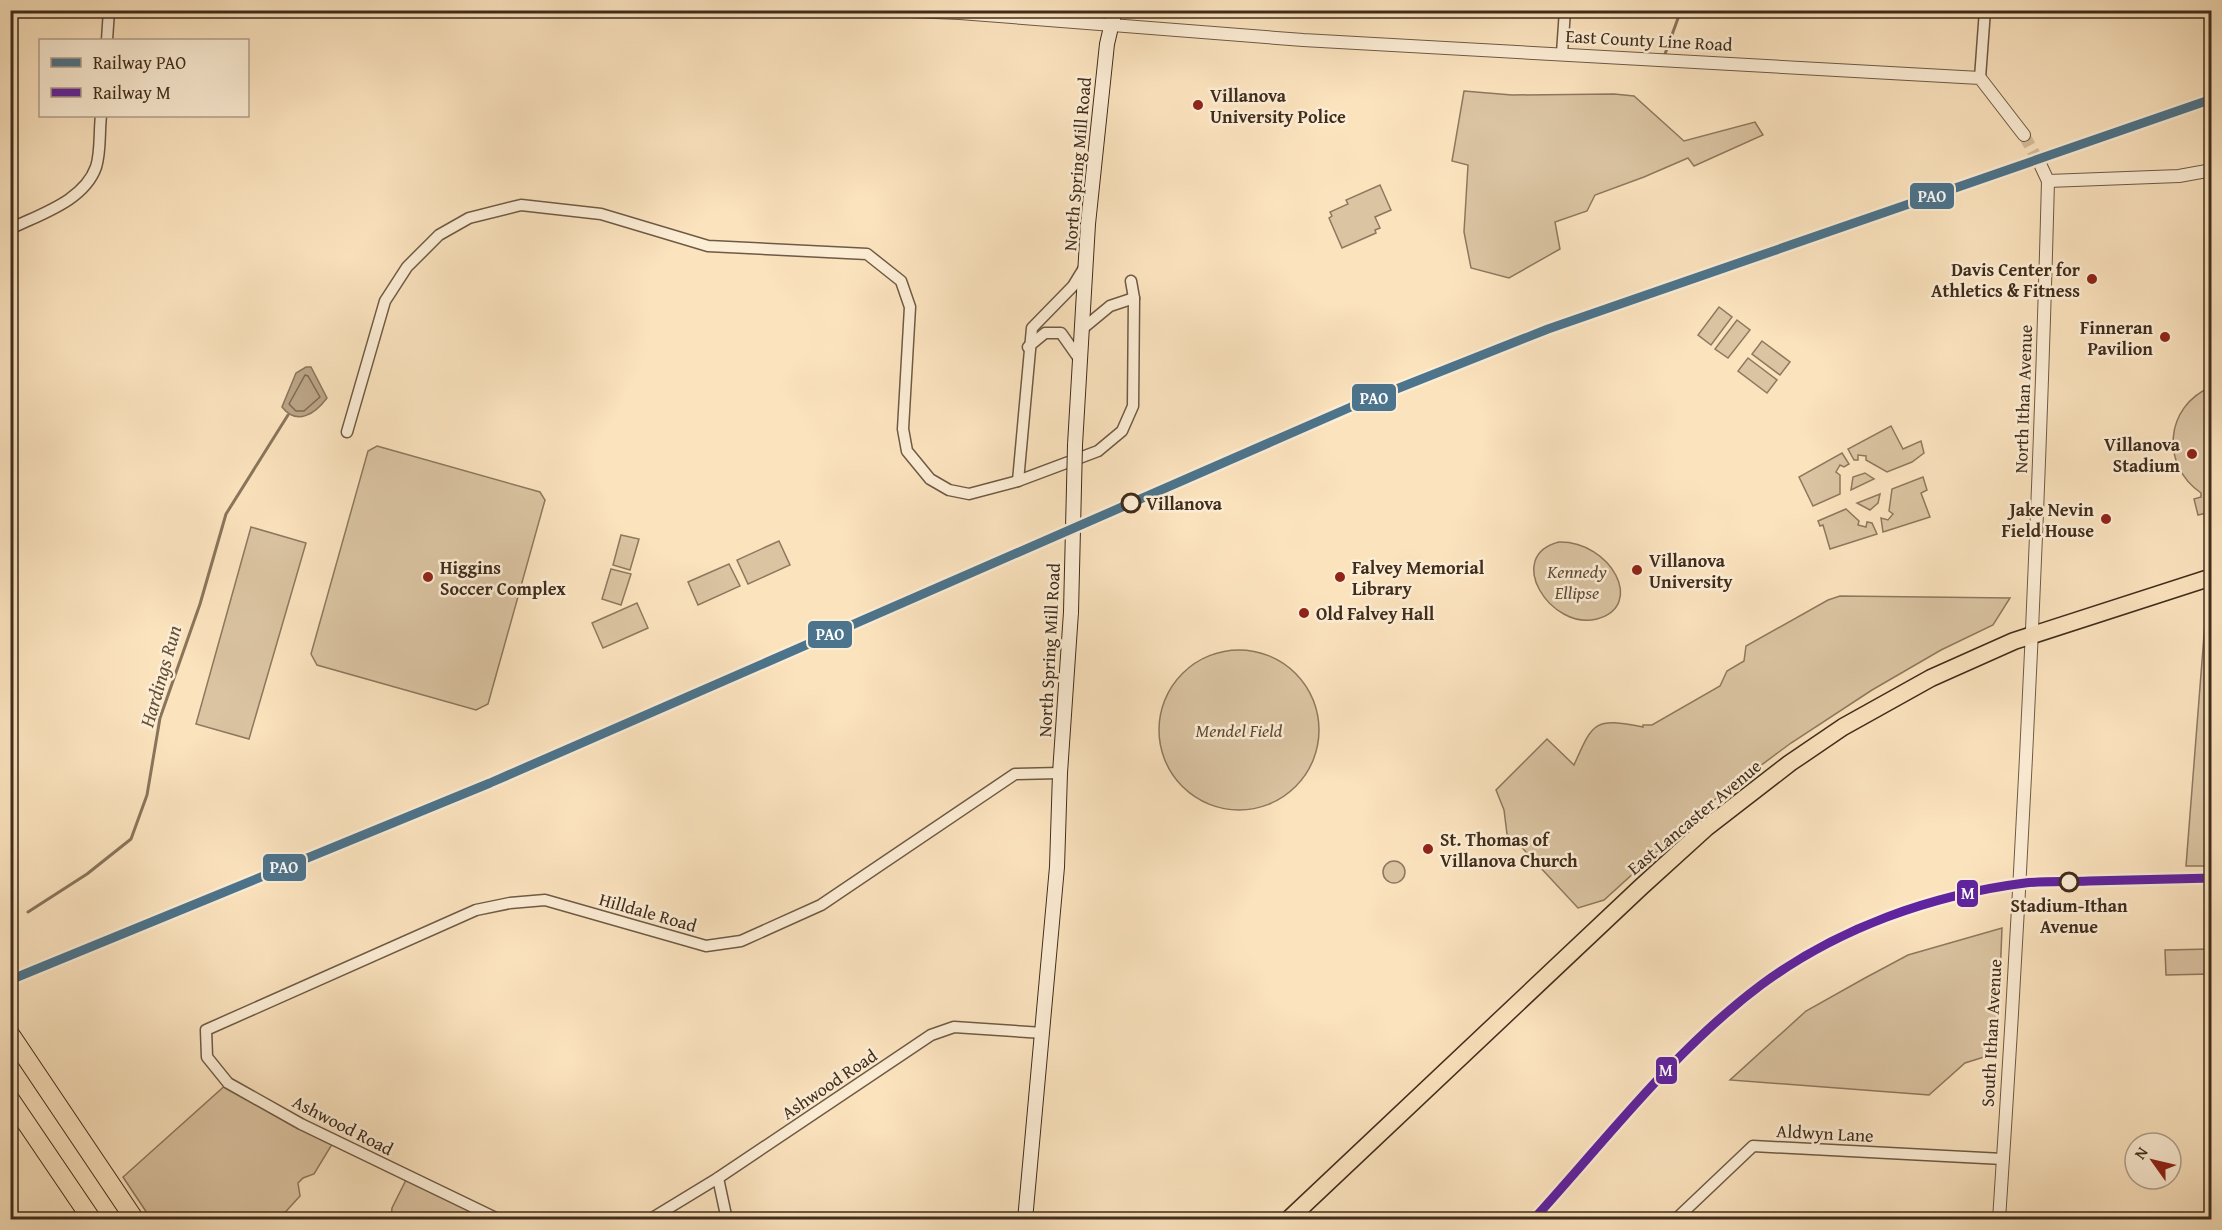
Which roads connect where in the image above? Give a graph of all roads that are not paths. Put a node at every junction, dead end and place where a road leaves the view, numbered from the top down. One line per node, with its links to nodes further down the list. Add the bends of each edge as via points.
1 (109, 10): 7 (street)
2 (885, 10): 6 (street, East County Line Road)
3 (1115, 10): 6 (main road, North Spring Mill Road)
4 (1565, 10): 8 (street)
5 (1985, 10): 9 (street)
6 (1111, 26): 8 (street, East County Line Road); 16 (main road, North Spring Mill Road, via 1102,81)
7 (107, 39)
8 (1562, 53): 9 (street, East County Line Road)
9 (1980, 78): 11 (street)
10 (101, 117): 15 (street, via 96,166 86,184 73,197)
11 (2024, 135)
12 (2041, 166): 14 (street, North Ithan Avenue)
13 (2211, 170): 14 (street, via 2179,176)
14 (2048, 181): 25 (street, North Ithan Avenue)
15 (10, 229)
16 (1086, 258): 19 (main road, North Spring Mill Road); 20 (street, via 1073,286 1032,328)
17 (1131, 281): 18 (street)
18 (1134, 298): 19 (street, via 1110,306); 23 (street, via 1133,406 1122,431 1098,451)
19 (1082, 330): 21 (main road, North Spring Mill Road)
20 (1028, 347): 21 (street, via 1045,333 1061,333); 23 (street)
21 (1080, 360): 26 (main road, North Spring Mill Road, bridge, via 1071,612)
22 (347, 432): 23 (street, via 385,301 407,267 439,235 469,218 521,205 601,214 708,246 867,254 901,281 910,307 903,429 907,451 930,479 949,490 969,495)
23 (1018, 481)
24 (2211, 577): 25 (highway, East Lancaster Avenue)
25 (2031, 634): 31 (street, South Ithan Avenue); 39 (highway, East Lancaster Avenue, via 1931,678 1843,727 1736,803 1617,909)
26 (1060, 773): 27 (street, Hilldale Road, via 1015,774 821,905 741,941 706,946 545,900 510,903 476,910); 28 (main road, North Spring Mill Road, via 1057,867)
27 (206, 1030): 35 (street, Ashwood Road, via 207,1057 228,1083 301,1124)
28 (1043, 1033): 32 (street, Ashwood Road, via 954,1027 931,1035); 38 (main road, North Spring Mill Road)
29 (10, 1034): 34 (highway)
30 (10, 1099): 33 (highway)
31 (2003, 1159): 40 (street, Aldwyn Lane, via 1753,1146); 41 (street, South Ithan Avenue)
32 (718, 1178): 36 (street, Ashwood Road); 37 (street)
33 (92, 1220)
34 (135, 1220)
35 (500, 1220)
36 (649, 1220)
37 (727, 1220)
38 (1025, 1220)
39 (1288, 1220)
40 (1675, 1220)
41 (1999, 1220)

